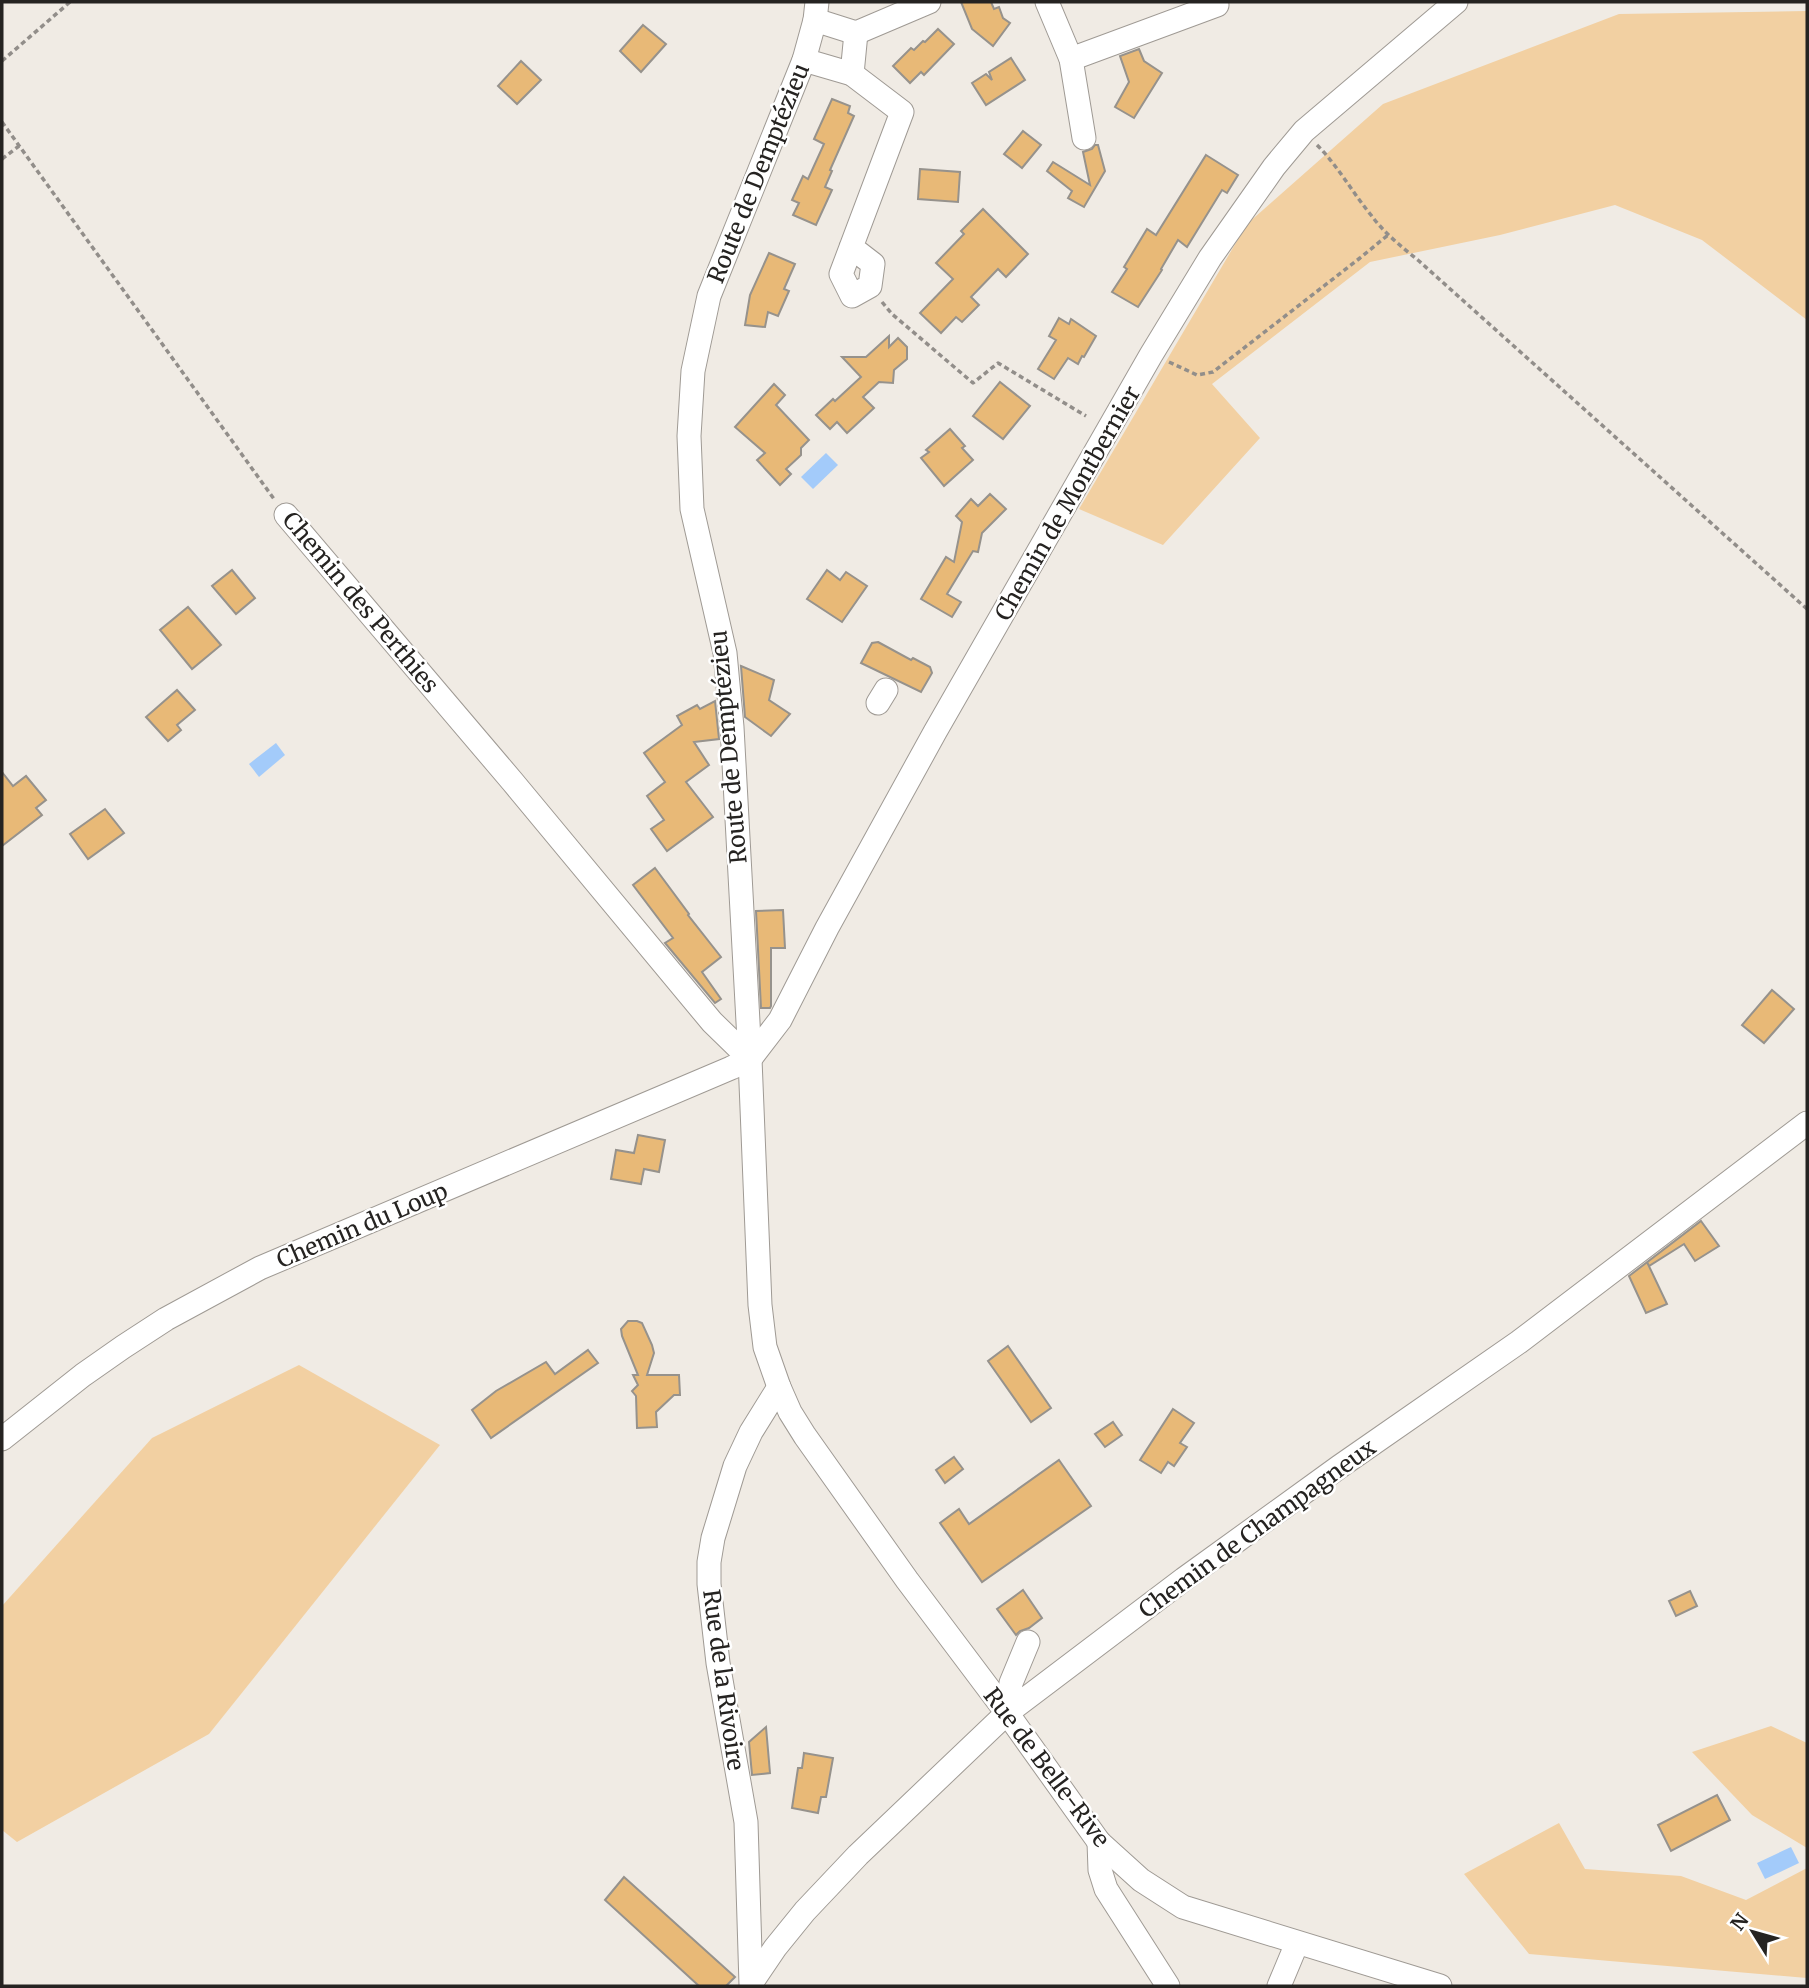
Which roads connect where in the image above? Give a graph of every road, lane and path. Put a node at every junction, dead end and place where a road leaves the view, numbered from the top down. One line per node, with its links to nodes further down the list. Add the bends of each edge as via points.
1 (70, 2): 9 (path)
2 (929, 2): 7 (street)
3 (1047, 2): 8 (street)
4 (1456, 2): 13 (street, Chemin de Montbernier)
5 (1217, 5): 8 (street)
6 (816, 11): 7 (street); 10 (street, Route de Demptézieu)
7 (856, 33): 11 (street)
8 (1071, 59): 14 (street)
9 (2, 61)
10 (804, 61): 11 (street); 23 (street, Route de Demptézieu, via 709,296 693,371 690,423 692,509 725,653)
11 (852, 74): 18 (street, via 902,113 841,274 852,296)
12 (2, 122): 15 (path, Chemin des Perthies)
13 (1304, 131): 17 (path, via 1333,161); 19 (street, Chemin de Montbernier, via 1210,258)
14 (1084, 138)
15 (19, 146): 16 (path); 21 (path, Chemin des Perthies)
16 (2, 159)
17 (1388, 235): 19 (path, via 1213,372 1197,375); 22 (path)
18 (870, 286): 20 (path, via 892,314 973,383 998,363)
19 (1151, 355): 23 (street, Chemin de Montbernier, via 935,732 780,1020)
20 (1086, 416)
21 (286, 515): 23 (street, Chemin des Perthies, via 712,1022)
22 (1807, 609)
23 (750, 1059): 25 (street, Route de Demptézieu, via 760,1305 765,1347); 26 (street, Chemin du Loup, via 260,1268 123,1347)
24 (1807, 1123): 28 (street, Chemin de Champagneux, via 1512,1348 1184,1579)
25 (779, 1387): 28 (street, Rue de Belle-Rive, via 838,1485); 31 (street, Rue de la Rivoire, via 735,1466 709,1562 718,1663 746,1822)
26 (2, 1439)
27 (1027, 1642): 28 (street, via 1011,1683)
28 (1007, 1713): 29 (street, Rue de Belle-Rive); 31 (street, Chemin de Champagneux, via 805,1911)
29 (1099, 1842): 30 (street, Rue de Belle-Rive, via 1141,1880 1183,1907); 32 (street, via 1106,1889)
30 (1297, 1943): 33 (street); 34 (street, Rue de Belle-Rive)
31 (751, 1984)
32 (1168, 1986)
33 (1279, 1986)
34 (1440, 1986)

